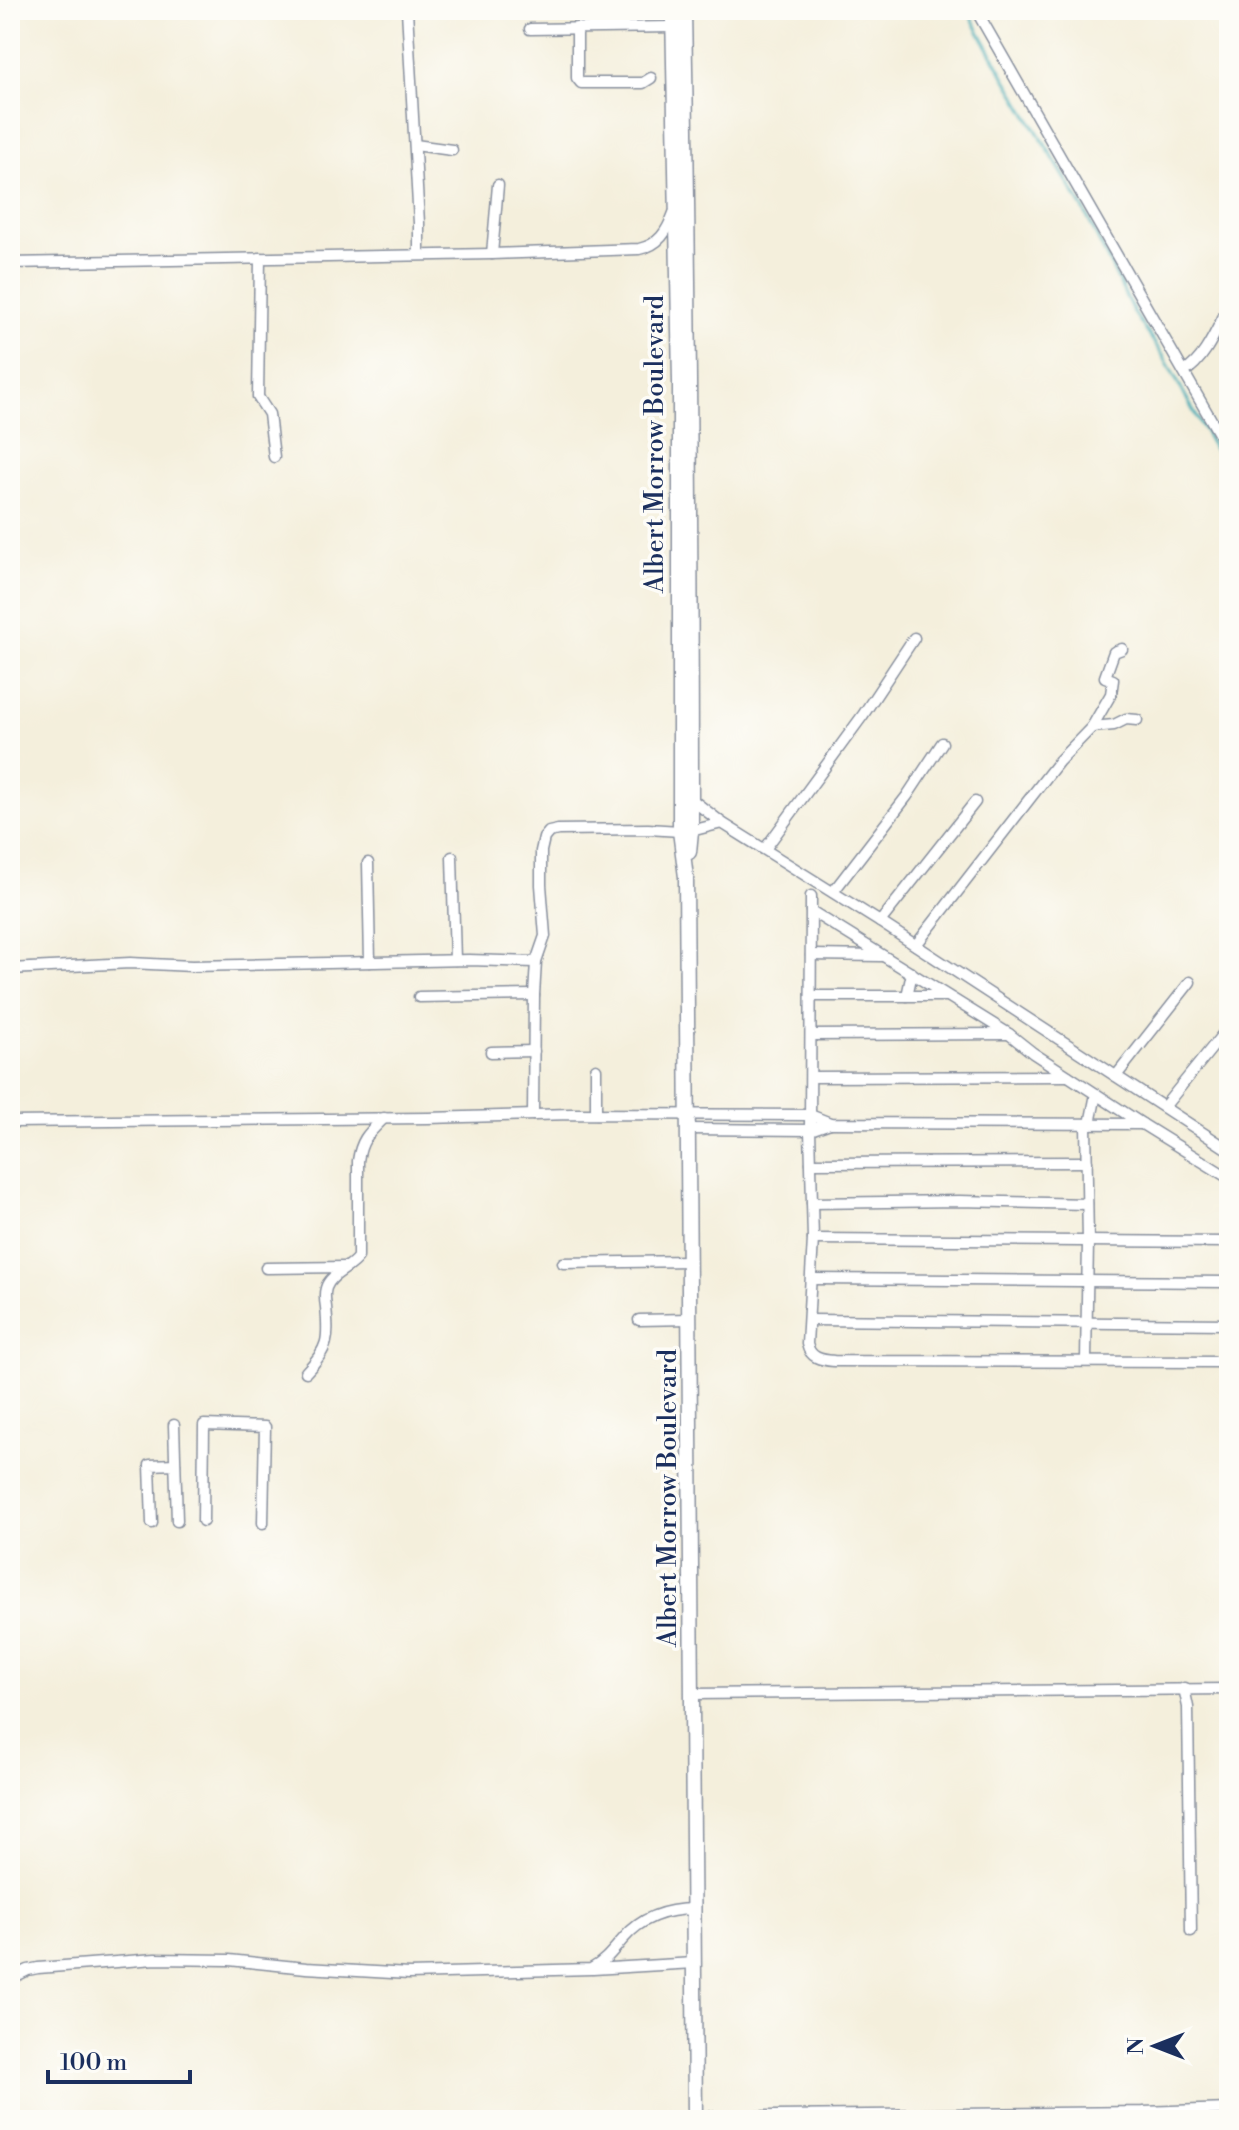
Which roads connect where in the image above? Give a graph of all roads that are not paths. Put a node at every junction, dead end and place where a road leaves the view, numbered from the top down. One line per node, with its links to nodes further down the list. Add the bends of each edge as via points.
1 (407, 10): 9 (street)
2 (673, 10): 5 (highway, Albert Morrow Boulevard)
3 (684, 10): 28 (highway, Albert Morrow Boulevard)
4 (976, 10): 20 (street)
5 (673, 27): 6 (street); 12 (highway, Albert Morrow Boulevard)
6 (577, 28): 7 (street); 8 (street, via 581,83 643,83)
7 (530, 29)
8 (651, 78)
9 (415, 145): 10 (street); 14 (street)
10 (452, 150)
11 (498, 185): 15 (street)
12 (677, 204): 13 (street); 16 (highway, Albert Morrow Boulevard)
13 (658, 241): 15 (street, via 639,249); 16 (street)
14 (419, 254): 15 (street); 17 (street)
15 (492, 254)
16 (677, 256): 31 (highway, Albert Morrow Boulevard)
17 (260, 258): 18 (street); 22 (street, via 258,397 269,414)
18 (10, 263)
19 (1229, 306): 20 (street, via 1194,365)
20 (1184, 372): 21 (street)
21 (1229, 451)
22 (274, 457)
23 (914, 638): 32 (street)
24 (1122, 649): 26 (street, via 1114,652 1105,677 1113,680 1111,694)
25 (1137, 720): 26 (street)
26 (1092, 727): 39 (street, via 1059,761)
27 (942, 743): 35 (street)
28 (691, 799): 30 (street); 31 (highway, Albert Morrow Boulevard)
29 (975, 802): 38 (street)
30 (722, 823): 31 (street); 32 (street)
31 (686, 831): 44 (street, via 549,832 541,851 545,936); 71 (highway, Albert Morrow Boulevard)
32 (765, 849): 35 (street)
33 (452, 857): 42 (street)
34 (368, 863): 43 (street)
35 (833, 892): 38 (street)
36 (811, 896): 37 (street)
37 (811, 911): 40 (street); 41 (street)
38 (880, 922): 39 (street)
39 (916, 945): 62 (street)
40 (811, 955): 41 (street); 49 (street)
41 (884, 956): 46 (street)
42 (455, 960): 43 (street); 44 (street)
43 (370, 962): 45 (street)
44 (536, 962): 48 (street)
45 (10, 969)
46 (912, 973): 50 (street); 51 (street)
47 (1190, 982): 62 (street)
48 (534, 995): 52 (street); 56 (street)
49 (812, 996): 50 (street); 55 (street)
50 (907, 996): 51 (street)
51 (948, 996): 54 (street)
52 (419, 997)
53 (1229, 1030): 65 (street)
54 (1009, 1034): 55 (street); 58 (street)
55 (811, 1035): 63 (street)
56 (534, 1051): 57 (street); 67 (street)
57 (491, 1052)
58 (1033, 1053): 60 (street); 61 (street)
59 (596, 1069): 66 (street)
60 (1030, 1076): 61 (street); 63 (street)
61 (1068, 1076): 64 (street)
62 (1116, 1076): 65 (street)
63 (811, 1077): 68 (street)
64 (1096, 1094): 73 (street); 74 (street)
65 (1164, 1107): 76 (street)
66 (596, 1114): 67 (street); 71 (street)
67 (533, 1115): 69 (street)
68 (810, 1115): 71 (street); 72 (street); 75 (street)
69 (384, 1118): 70 (street); 87 (street, via 360,1147 359,1253)
70 (10, 1122)
71 (688, 1122): 75 (street); 85 (highway, Albert Morrow Boulevard)
72 (830, 1123): 73 (street); 75 (street)
73 (1088, 1124): 74 (street); 77 (street)
74 (1142, 1124): 79 (street)
75 (810, 1130): 78 (street)
76 (1229, 1150)
77 (1087, 1162): 78 (street); 81 (street)
78 (811, 1163): 80 (street)
79 (1229, 1178)
80 (812, 1203): 81 (street); 82 (street)
81 (1087, 1204): 83 (street)
82 (813, 1239): 83 (street); 89 (street)
83 (1088, 1242): 84 (street); 90 (street)
84 (1229, 1242)
85 (689, 1261): 86 (street); 92 (highway, Albert Morrow Boulevard)
86 (563, 1263)
87 (349, 1267): 88 (street); 99 (street, via 326,1286 328,1339)
88 (266, 1268)
89 (812, 1279): 90 (street); 94 (street)
90 (1088, 1280): 91 (street); 95 (street)
91 (1229, 1282)
92 (690, 1319): 93 (street); 108 (highway, Albert Morrow Boulevard)
93 (639, 1320)
94 (809, 1320): 95 (street); 97 (street, via 808,1349 824,1360)
95 (1087, 1322): 96 (street); 97 (street)
96 (1229, 1324)
97 (1086, 1360): 98 (street)
98 (1229, 1362)
99 (306, 1372)
100 (174, 1425): 101 (street)
101 (175, 1464): 102 (street); 104 (street, via 150,1465)
102 (177, 1521)
103 (203, 1521): 105 (street, via 204,1425 250,1426 265,1427)
104 (152, 1523)
105 (263, 1523)
106 (1184, 1688): 107 (street); 108 (street); 110 (street)
107 (1229, 1689)
108 (692, 1694): 109 (highway, Albert Morrow Boulevard)
109 (694, 1909): 111 (highway, Albert Morrow Boulevard); 112 (street, via 672,1909 636,1924)
110 (1191, 1931)
111 (694, 1963): 112 (street); 119 (highway, Albert Morrow Boulevard)
112 (591, 1969): 113 (street, via 409,1974 155,1959 38,1968)
113 (10, 1979)
114 (1229, 2109): 115 (street)
115 (1216, 2115): 118 (street)
116 (999, 2116): 117 (street); 120 (street)
117 (1143, 2116): 118 (street)
118 (1180, 2116)
119 (695, 2118): 120 (street)
120 (801, 2118)

